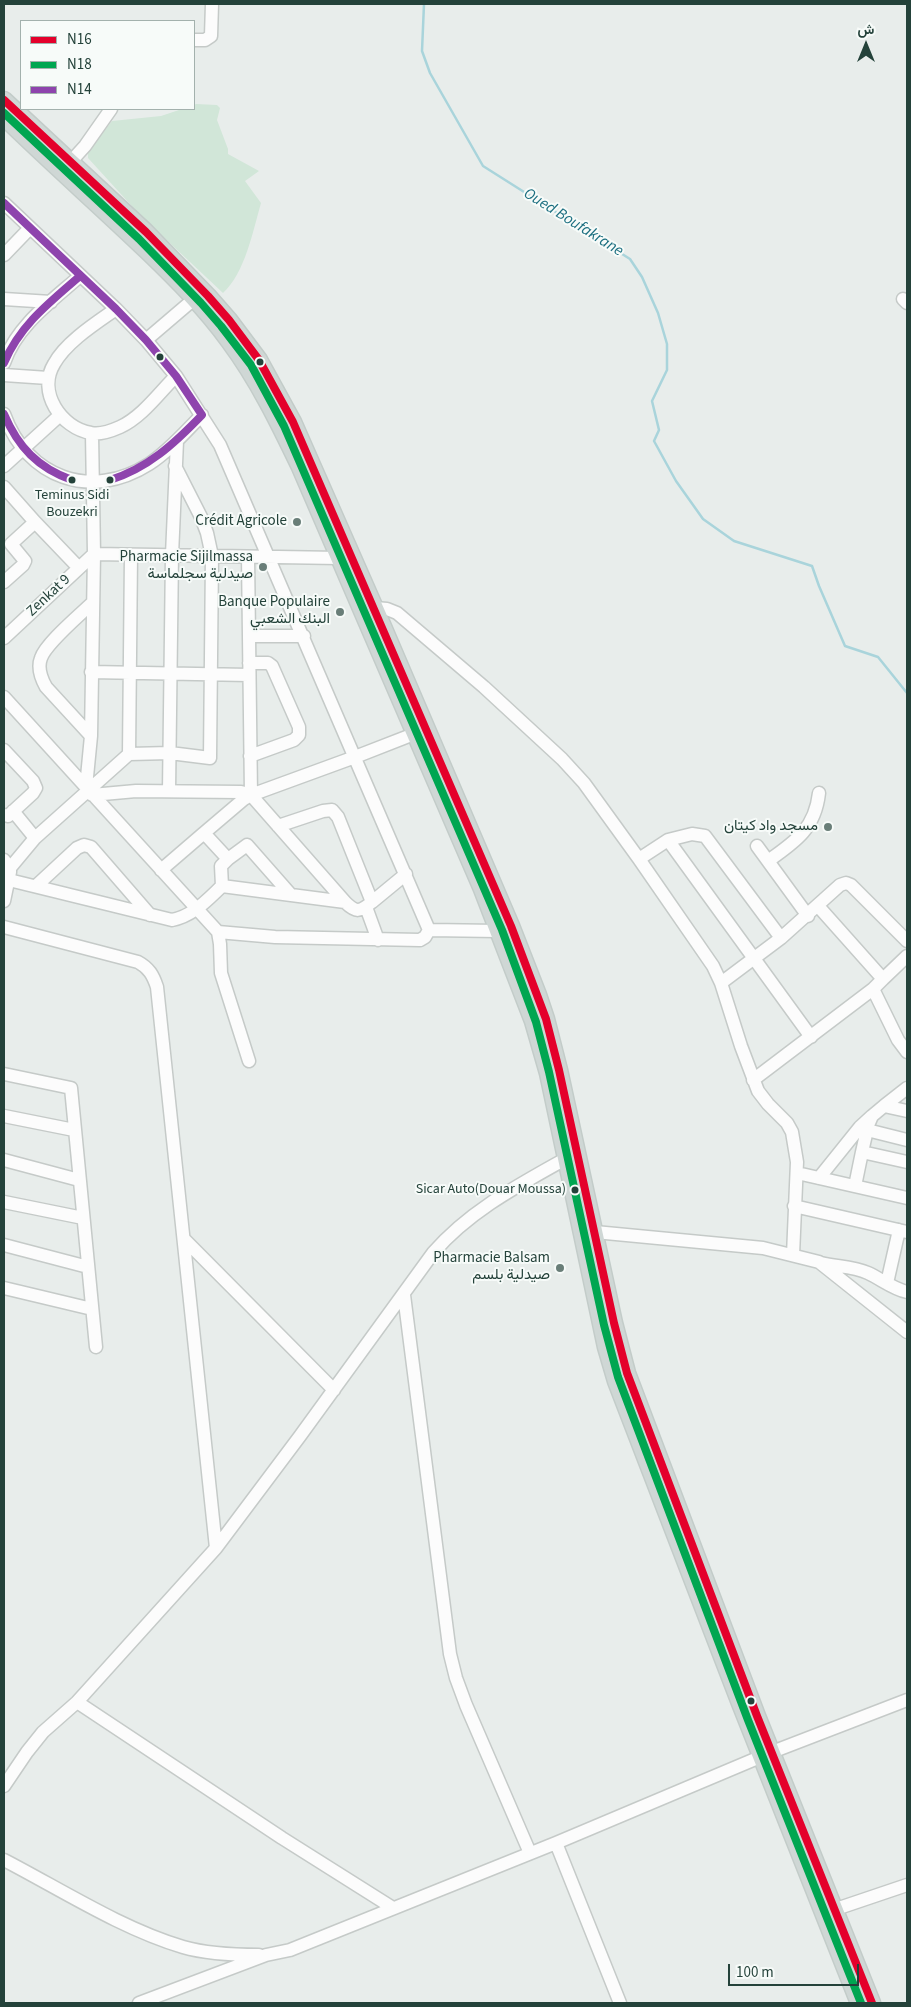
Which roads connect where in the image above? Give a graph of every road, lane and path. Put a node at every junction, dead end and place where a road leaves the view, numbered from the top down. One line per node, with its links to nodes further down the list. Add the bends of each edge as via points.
1 (212, 4): 2 (street, via 211,36)
2 (195, 40)
3 (4, 100): 6 (main road)
4 (110, 110): 6 (street)
5 (4, 117): 6 (main road)
6 (67, 167): 12 (main road); 42 (main road, via 186,272 259,360 304,445)
7 (5, 207): 8 (street)
8 (30, 228): 9 (street); 10 (street)
9 (4, 255)
10 (80, 276): 13 (street); 14 (street)
11 (4, 299): 13 (street)
12 (194, 299): 15 (street); 38 (main road, via 229,341 276,418)
13 (50, 302): 16 (street, via 15,339)
14 (116, 309): 15 (street); 19 (street, via 63,352)
15 (146, 340): 18 (street)
16 (4, 363)
17 (4, 375): 19 (street)
18 (176, 376): 21 (street); 23 (street, via 122,426)
19 (48, 378): 22 (street, via 52,403)
20 (4, 414): 25 (street)
21 (202, 415): 24 (street); 37 (street, via 220,445)
22 (59, 416): 23 (street); 25 (street)
23 (92, 434): 28 (street)
24 (177, 441): 27 (street); 28 (street, via 161,456 128,475)
25 (23, 449): 26 (street); 28 (street, via 54,474)
26 (4, 466)
27 (175, 466): 34 (street); 35 (street, via 201,517)
28 (93, 483): 32 (street)
29 (4, 487): 30 (street)
30 (36, 522): 31 (street); 39 (street)
31 (7, 540): 40 (street, via 25,561)
32 (94, 554): 33 (street); 39 (street, Zenkat 9); 41 (street)
33 (131, 555): 34 (street); 48 (street)
34 (172, 556): 35 (street); 49 (street)
35 (212, 556): 36 (street); 50 (street)
36 (248, 557): 37 (street); 43 (street)
37 (269, 557): 38 (street); 44 (street)
38 (339, 558): 52 (main road)
39 (79, 568): 45 (street, Zenkat 9)
40 (4, 582)
41 (92, 603): 47 (street); 53 (street, via 47,647 40,659 46,688)
42 (375, 608): 70 (street, via 397,613 562,759 584,783); 123 (main road, via 538,995 559,1070)
43 (249, 636): 44 (street); 46 (street)
44 (304, 636): 58 (street)
45 (4, 638)
46 (249, 669): 50 (street); 57 (street); 57 (street, via 268,663 272,666 299,727 299,735 294,740)
47 (91, 672): 48 (street); 53 (street)
48 (130, 673): 49 (street); 56 (street)
49 (170, 674): 50 (street); 55 (street)
50 (211, 674): 55 (street, via 210,758)
51 (4, 698): 59 (street)
52 (414, 734): 58 (street); 87 (main road)
53 (91, 736): 59 (street)
54 (4, 750): 63 (street, via 34,781 36,788)
55 (170, 753): 56 (street); 60 (street)
56 (129, 754): 59 (street)
57 (250, 756): 62 (street)
58 (355, 757): 62 (street); 74 (street)
59 (89, 791): 60 (street); 66 (street); 73 (street)
60 (169, 792): 62 (street, via 241,792)
61 (819, 793): 71 (street, via 808,826 791,845)
62 (251, 795): 64 (street); 65 (street)
63 (11, 815): 66 (street)
64 (278, 826): 79 (street); 80 (street, via 332,810 338,817)
65 (204, 833): 69 (street); 73 (street)
66 (35, 838): 72 (street)
67 (668, 840): 70 (street); 89 (street, via 692,834 706,836); 93 (street)
68 (757, 846): 71 (street)
69 (228, 859): 76 (street, via 221,866); 77 (street, via 247,845)
70 (639, 859): 95 (street, via 701,947)
71 (768, 861): 84 (street)
72 (7, 870): 75 (street); 78 (street)
73 (161, 870): 82 (street)
74 (406, 874): 80 (street); 86 (street)
75 (36, 886): 83 (street); 83 (street, via 84,845 91,847)
76 (222, 886): 77 (street); 82 (street)
77 (291, 895): 79 (street)
78 (4, 901)
79 (344, 902): 80 (street, via 352,910)
80 (369, 904): 90 (street)
81 (818, 906): 84 (street); 91 (street, via 840,885 851,884); 94 (street)
82 (196, 909): 83 (street, via 183,918 172,920); 88 (street)
83 (150, 915)
84 (808, 916): 89 (street)
85 (4, 927): 124 (street, via 138,962 153,975 157,987)
86 (429, 930): 87 (street); 90 (street, via 420,940)
87 (498, 931): 111 (main road, via 539,1039)
88 (218, 932): 90 (street); 99 (street, via 221,973)
89 (781, 938): 93 (street)
90 (378, 940)
91 (907, 941)
92 (907, 956): 94 (street)
93 (753, 959): 95 (street); 97 (street)
94 (883, 980): 96 (street)
95 (721, 983): 101 (street)
96 (873, 989): 97 (street); 98 (street)
97 (811, 1037): 101 (street)
98 (907, 1052)
99 (249, 1061)
100 (4, 1074): 107 (street, via 71,1088)
101 (753, 1080): 114 (street, via 758,1091 792,1132)
102 (907, 1088): 103 (street)
103 (884, 1106): 104 (street); 106 (street)
104 (907, 1111)
105 (4, 1116): 107 (street)
106 (872, 1116): 108 (street); 115 (street)
107 (74, 1130): 116 (street)
108 (867, 1130): 109 (street); 110 (street)
109 (907, 1140)
110 (862, 1152): 113 (street); 117 (street)
111 (567, 1158): 132 (street, via 487,1205 448,1235); 140 (main road, via 616,1381)
112 (4, 1160): 116 (street)
113 (907, 1162)
114 (796, 1173): 115 (street); 120 (street)
115 (819, 1178): 117 (street)
116 (78, 1180): 121 (street)
117 (855, 1186): 118 (street)
118 (907, 1198)
119 (4, 1202): 121 (street)
120 (794, 1206): 122 (street); 126 (street)
121 (83, 1218): 128 (street)
122 (903, 1231): 129 (street)
123 (595, 1232): 126 (street, via 763,1248); 140 (main road, via 627,1373)
124 (184, 1239): 136 (street); 137 (street)
125 (4, 1245): 128 (street)
126 (794, 1255): 127 (street)
127 (818, 1262): 129 (street, via 854,1268); 134 (street)
128 (88, 1266): 133 (street)
129 (887, 1283): 131 (street)
130 (4, 1288): 133 (street)
131 (907, 1292)
132 (404, 1295): 136 (street); 143 (street, via 450,1654 466,1705)
133 (92, 1309): 135 (street)
134 (907, 1332)
135 (96, 1348)
136 (334, 1390): 137 (street)
137 (216, 1548): 139 (street)
138 (907, 1700): 140 (street)
139 (77, 1702): 141 (street, via 43,1732); 146 (street)
140 (767, 1754): 142 (street); 147 (main road); 151 (main road)
141 (4, 1786)
142 (556, 1843): 143 (street); 150 (street)
143 (530, 1853): 146 (street)
144 (4, 1860): 148 (street, via 107,1914 183,1947)
145 (907, 1885): 147 (street)
146 (393, 1908): 148 (street, via 290,1950)
147 (836, 1909): 152 (main road)
148 (266, 1956): 149 (street)
149 (139, 2003)
150 (620, 2003)
151 (859, 2003)
152 (872, 2003)

